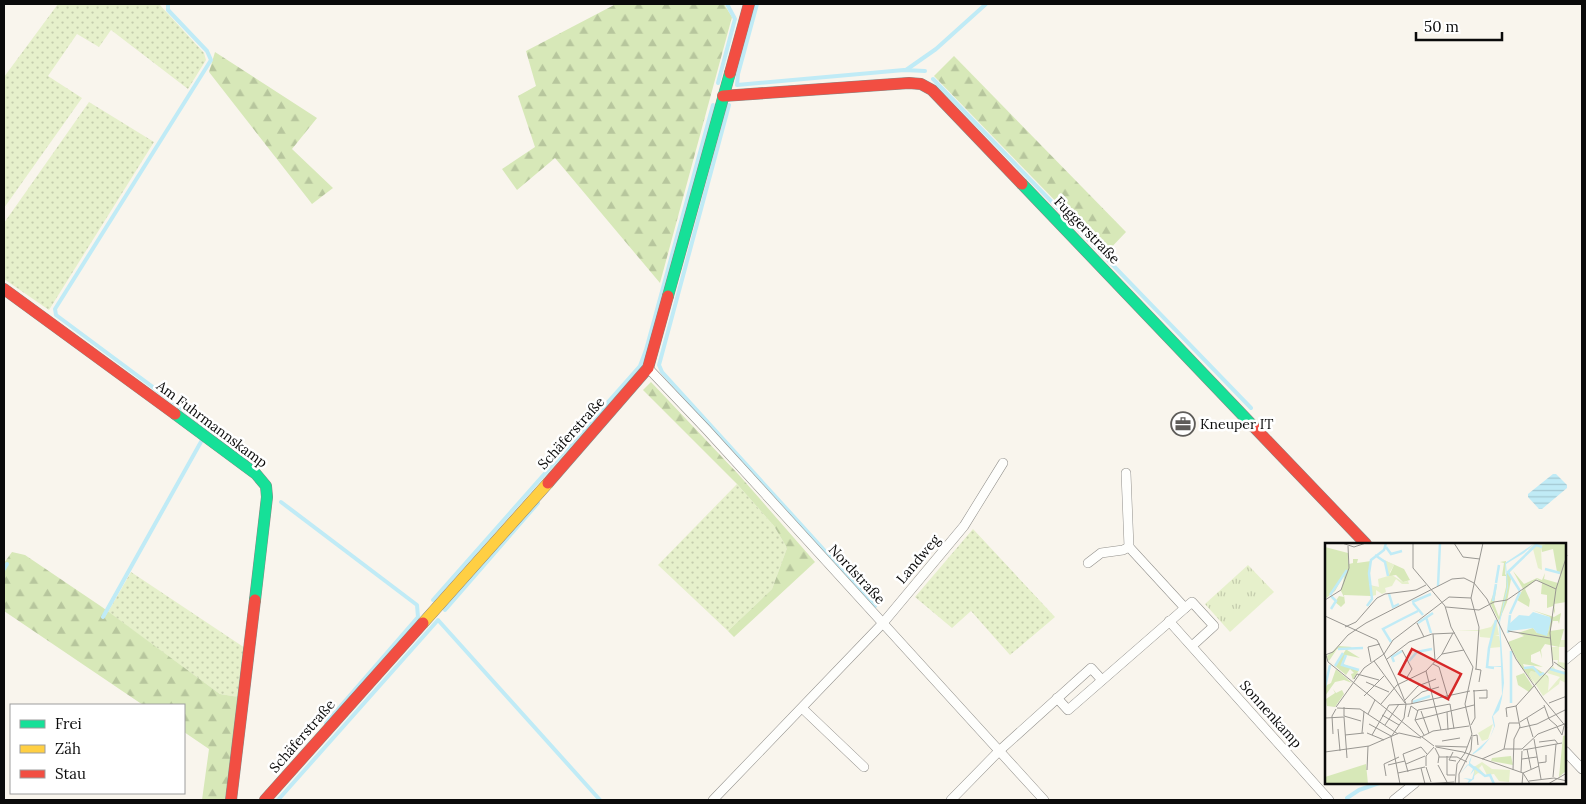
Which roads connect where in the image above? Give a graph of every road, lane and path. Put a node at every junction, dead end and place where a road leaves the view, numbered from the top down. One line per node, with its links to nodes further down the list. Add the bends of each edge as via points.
1 (747, 5): 2 (street, Schäferstraße)
2 (723, 96): 4 (street, Schäferstraße); 7 (street, Fuggerstraße, via 909,83 921,84 932,90)
3 (4, 289): 24 (street, Am Fuhrmannskamp, via 256,474 266,486)
4 (648, 368): 12 (street, Nordstraße); 25 (street, Schäferstraße)
5 (1002, 462): 12 (street, Landweg, via 964,526)
6 (1126, 473): 8 (street)
7 (1365, 543)
8 (1129, 547): 9 (street, via 1101,553); 10 (street)
9 (1088, 563)
10 (1185, 608): 11 (street); 13 (street, via 1192,602 1214,626)
11 (1169, 621): 13 (street, Sonnenkamp); 16 (street)
12 (883, 622): 18 (street, Landweg); 19 (street, Nordstraße)
13 (1192, 646): 29 (street, Sonnenkamp)
14 (1582, 646): 15 (street)
15 (1566, 659)
16 (1102, 680): 17 (street, via 1091,668); 17 (street, via 1068,710)
17 (1057, 698): 19 (street)
18 (802, 708): 21 (street); 26 (street, Landweg)
19 (998, 751): 27 (street); 28 (street, Nordstraße)
20 (1566, 752): 22 (street)
21 (864, 767)
22 (1582, 769)
23 (1414, 784): 30 (street)
24 (231, 800)
25 (265, 800)
26 (713, 800)
27 (951, 800)
28 (1044, 800)
29 (1329, 800)
30 (1394, 800)

